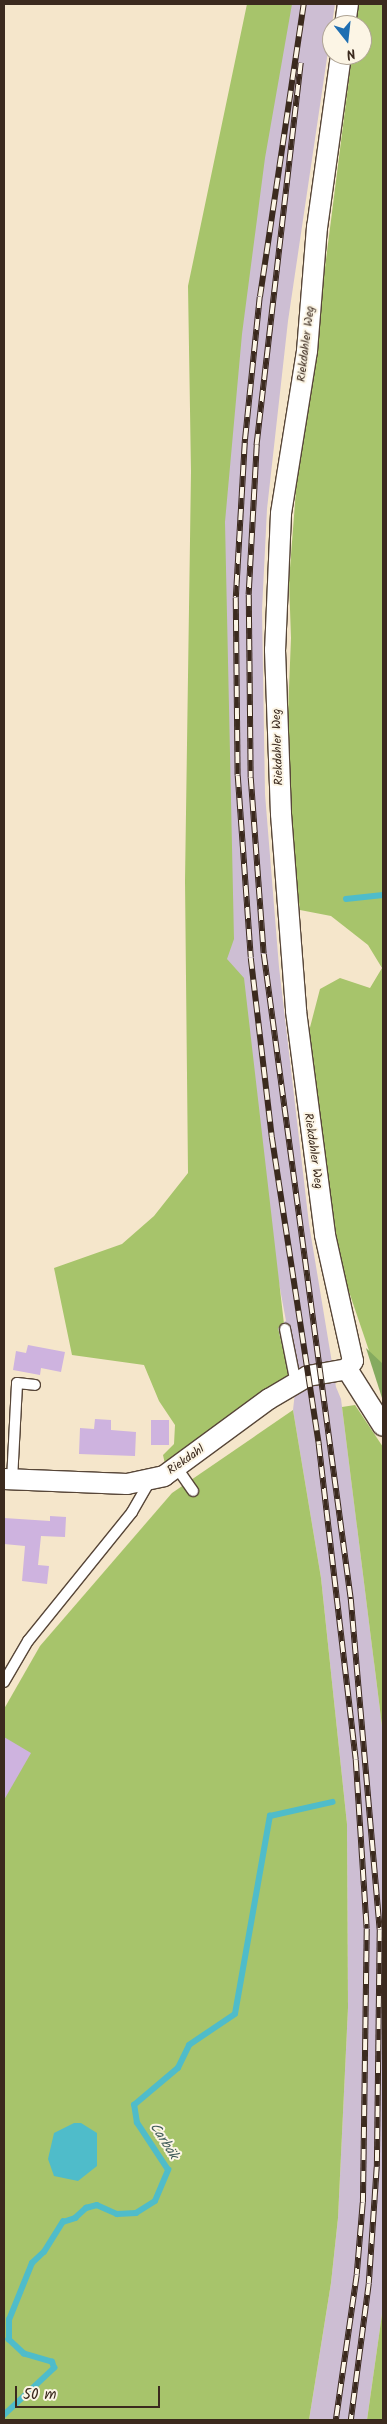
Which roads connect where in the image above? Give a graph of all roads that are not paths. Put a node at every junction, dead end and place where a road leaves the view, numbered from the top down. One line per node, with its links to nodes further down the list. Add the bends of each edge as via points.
1 (340, 65): 3 (street, Riekdahler Weg, via 317,227 307,351 281,514 275,650 281,814 296,1011 325,1236 353,1361)
2 (285, 1329): 4 (lane)
3 (347, 1369): 4 (street, Riekdahl, via 308,1376); 6 (street)
4 (296, 1384): 7 (street, Riekdahl, via 269,1399)
5 (35, 1385): 8 (lane, via 17,1383)
6 (383, 1426)
7 (177, 1468): 9 (street, Riekdahl); 10 (lane)
8 (8, 1479): 9 (street, Riekdahl, via 127,1484)
9 (150, 1480): 11 (lane, via 132,1512 28,1641)
10 (193, 1491)
11 (4, 1682)

